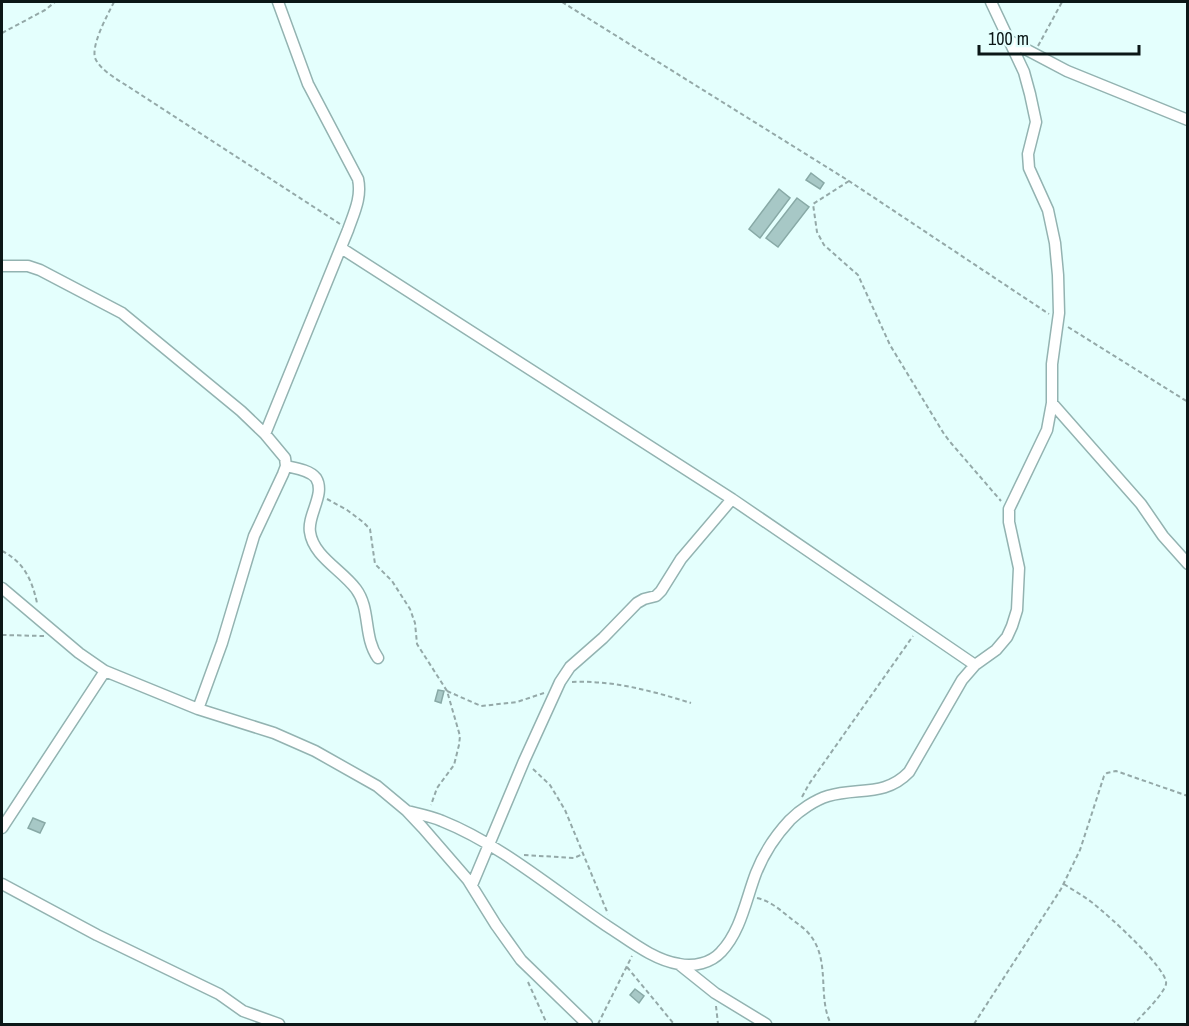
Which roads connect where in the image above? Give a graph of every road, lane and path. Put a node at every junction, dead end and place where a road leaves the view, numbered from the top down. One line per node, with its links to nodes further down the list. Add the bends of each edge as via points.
1 (55, 2): 7 (path)
2 (114, 2): 12 (path, via 94,54 101,67)
3 (278, 2): 12 (street, via 308,84 358,179 358,200)
4 (562, 2): 11 (path)
5 (992, 2): 8 (street)
6 (1062, 2): 9 (path)
7 (2, 33)
8 (1010, 40): 9 (street); 15 (street, via 1024,72 1036,122 1028,154 1029,168 1048,210 1055,243)
9 (1034, 54): 10 (street)
10 (1188, 120)
11 (849, 181): 15 (path); 22 (path, via 813,204 817,232 824,245 858,275 890,345 951,443)
12 (348, 230): 13 (street)
13 (341, 248): 18 (street); 21 (street)
14 (2, 266): 18 (street, via 40,270 122,313)
15 (1058, 320): 16 (path); 17 (street)
16 (1188, 402)
17 (1052, 403): 22 (street, via 1047,430); 24 (street)
18 (265, 434): 19 (street, via 285,458)
19 (286, 466): 20 (street, via 315,477); 36 (street, via 254,536)
20 (318, 495): 30 (street, via 309,526 313,545 356,589 363,602 372,650); 34 (path, via 347,510 369,529 375,564 392,580 410,609 417,644)
21 (732, 499): 27 (street); 33 (street, via 681,559 662,591 637,603 570,667)
22 (1009, 509): 31 (street, via 1019,568 1017,610 1007,637)
23 (2, 551): 26 (path, via 25,569)
24 (1188, 564)
25 (2, 588): 26 (street)
26 (43, 623): 29 (street)
27 (920, 627): 31 (street); 39 (path)
28 (2, 635): 29 (path)
29 (58, 636): 32 (street)
30 (378, 658)
31 (975, 665): 49 (street, via 962,680 909,772 900,781 880,789 829,796 791,819 768,849)
32 (105, 671): 36 (street); 42 (street)
33 (559, 686): 34 (path, via 517,702 481,706); 35 (path, via 584,681 619,684); 37 (street)
34 (447, 691): 41 (path, via 460,736 459,746 454,765 432,798)
35 (691, 703)
36 (198, 709): 40 (street, via 274,733 315,751 377,786)
37 (524, 761): 43 (street); 44 (path, via 555,791)
38 (1188, 796): 47 (path, via 1116,771 1107,773)
39 (800, 801)
40 (407, 811): 41 (street); 48 (street)
41 (430, 817): 43 (street)
42 (2, 828)
43 (489, 846): 45 (street); 48 (street)
44 (583, 854): 45 (path, via 574,858); 50 (path)
45 (510, 858): 50 (street)
46 (2, 884): 56 (street, via 219,994 243,1011)
47 (1064, 884): 64 (path); 65 (path, via 1121,927 1165,977 1166,986)
48 (472, 885): 58 (street, via 521,960)
49 (748, 896): 52 (street, via 736,928 720,953 703,963); 63 (path, via 766,900 816,943)
50 (618, 932): 51 (street)
51 (637, 945): 52 (street); 53 (path)
52 (680, 965): 55 (street)
53 (627, 967): 59 (path); 60 (path)
54 (527, 979): 57 (path)
55 (715, 993): 61 (path); 62 (street)
56 (279, 1024)
57 (548, 1024)
58 (587, 1024)
59 (598, 1024)
60 (674, 1024)
61 (718, 1024)
62 (766, 1024)
63 (831, 1024)
64 (974, 1024)
65 (1134, 1024)

